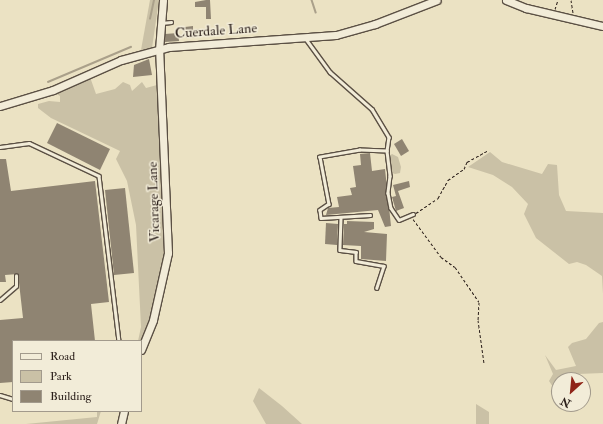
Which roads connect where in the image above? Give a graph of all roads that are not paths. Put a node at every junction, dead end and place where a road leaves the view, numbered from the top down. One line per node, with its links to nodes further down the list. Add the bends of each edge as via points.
1 (163, 0): 5 (main road, Vicarage Lane)
2 (437, 0): 7 (main road, Cuerdale Lane, via 375,24)
3 (506, 0): 6 (main road, via 553,15)
4 (171, 22): 5 (lane)
5 (161, 23): 8 (main road, Vicarage Lane)
6 (603, 26)
7 (306, 39): 8 (main road, Cuerdale Lane, via 211,43); 11 (lane, via 330,72 378,118 389,137)
8 (158, 50): 9 (main road, Cuerdale Lane, via 122,60 53,90); 19 (main road, Vicarage Lane, via 168,253 153,320)
9 (0, 106)
10 (0, 147): 18 (lane, via 29,143 99,176)
11 (387, 151): 13 (lane, via 360,150 320,157 328,204 320,210 321,218); 14 (lane, via 391,208 399,220 412,215)
12 (370, 215): 13 (lane)
13 (342, 218): 16 (lane, via 340,250 356,252 356,261 384,266)
14 (413, 219)
15 (16, 276): 17 (lane, via 16,286)
16 (377, 288)
17 (0, 300)
18 (119, 340)
19 (142, 348)
20 (0, 395): 21 (lane)
21 (12, 399)
22 (124, 412): 23 (main road)
23 (121, 424)

